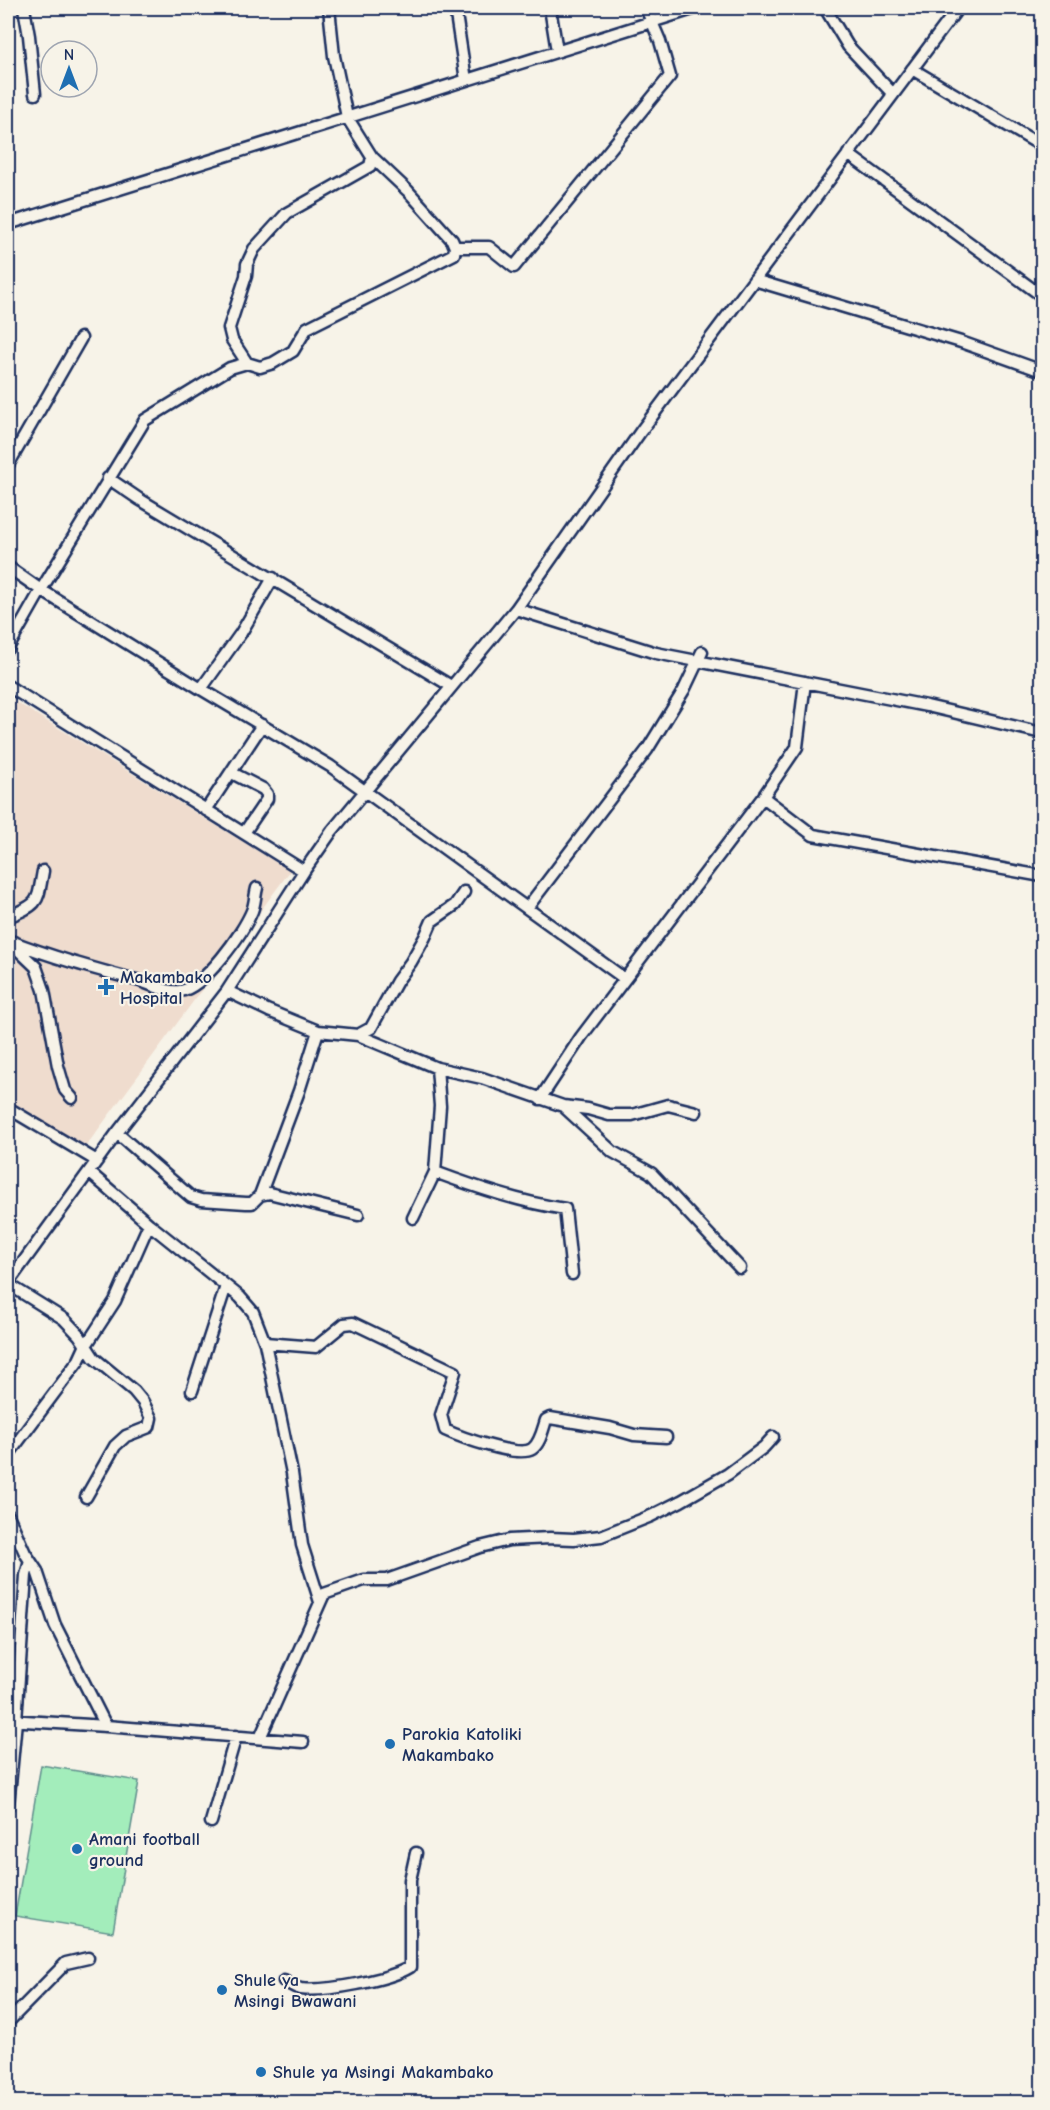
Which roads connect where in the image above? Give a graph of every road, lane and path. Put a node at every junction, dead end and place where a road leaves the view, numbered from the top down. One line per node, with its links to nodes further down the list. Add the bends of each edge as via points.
1 (24, 8): 13 (street)
2 (328, 8): 15 (street)
3 (455, 8): 12 (street)
4 (550, 8): 10 (street)
5 (646, 8): 9 (street)
6 (696, 8): 9 (street)
7 (825, 8): 14 (street, via 848,46)
8 (958, 8): 11 (street)
9 (652, 21): 10 (street); 20 (street, via 670,76 514,267 489,247)
10 (557, 51): 12 (street)
11 (912, 69): 14 (street); 16 (street)
12 (466, 80): 15 (street)
13 (35, 94)
14 (893, 94): 17 (street)
15 (347, 117): 18 (street); 19 (street)
16 (1042, 146)
17 (848, 154): 21 (street); 22 (street)
18 (372, 157): 20 (street, via 408,191); 24 (street, via 370,166 287,213 254,249 229,328)
19 (8, 224)
20 (455, 247): 24 (street, via 454,254 307,328 293,351 273,363 260,367)
21 (754, 280): 25 (street, via 961,342); 32 (street, via 641,431)
22 (1042, 296)
23 (81, 338): 26 (street)
24 (247, 363): 27 (street, via 230,368 145,420)
25 (1042, 371)
26 (8, 465)
27 (108, 478): 29 (street); 31 (street)
28 (8, 566): 30 (street); 31 (street)
29 (273, 578): 37 (street); 38 (street, via 241,633)
30 (30, 579)
31 (41, 590): 33 (street); 38 (street)
32 (516, 609): 34 (street, via 656,653); 37 (street)
33 (8, 648)
34 (700, 657): 35 (street); 51 (street, via 647,750)
35 (805, 682): 40 (street); 43 (street, via 797,747)
36 (8, 686): 44 (street)
37 (451, 686): 42 (street)
38 (201, 689): 39 (street)
39 (262, 725): 41 (street); 42 (street)
40 (1042, 734)
41 (232, 773): 44 (street); 45 (street, via 267,794)
42 (366, 791): 47 (street); 51 (street)
43 (763, 797): 48 (street, via 813,835); 53 (street)
44 (206, 810): 45 (street)
45 (244, 834): 47 (street)
46 (43, 871): 52 (street, via 38,899)
47 (304, 871): 54 (street)
48 (1042, 876)
49 (257, 888): 58 (street, via 252,911 221,960 203,980 182,991 112,975 8,940 36,967 58,1066)
50 (464, 892): 56 (street, via 432,921 371,1028)
51 (527, 908): 53 (street)
52 (8, 917)
53 (625, 979): 59 (street)
54 (227, 991): 55 (street); 63 (street)
55 (318, 1031): 56 (street); 67 (street)
56 (358, 1035): 57 (street)
57 (437, 1068): 59 (street, via 482,1078); 66 (street, via 440,1106)
58 (72, 1098)
59 (540, 1099): 60 (street)
60 (563, 1106): 62 (street, via 609,1115 632,1115 668,1105); 71 (street, via 613,1152 651,1173)
61 (8, 1108): 64 (street)
62 (696, 1112)
63 (117, 1133): 64 (street); 67 (street, via 190,1197 252,1203)
64 (97, 1161): 65 (street)
65 (89, 1172): 70 (street); 73 (street)
66 (435, 1172): 69 (street); 72 (street, via 501,1196 566,1209)
67 (260, 1195): 68 (street, via 269,1193)
68 (358, 1215)
69 (414, 1218)
70 (149, 1224): 74 (street); 76 (street, via 115,1301)
71 (740, 1268)
72 (572, 1274)
73 (8, 1284): 76 (street, via 63,1319)
74 (226, 1286): 75 (street, via 254,1311); 77 (street)
75 (265, 1343): 78 (street, via 316,1347 344,1324 353,1323 455,1372 441,1415 445,1430 501,1448 526,1452 532,1449 550,1418 634,1435); 84 (street, via 292,1473 302,1545)
76 (85, 1347): 80 (street); 81 (street, via 134,1391 151,1418 149,1426 126,1436 115,1446)
77 (192, 1391)
78 (666, 1437)
79 (773, 1437): 84 (street, via 728,1474 671,1506 601,1536 509,1540 387,1580 364,1580 324,1594)
80 (8, 1455)
81 (86, 1497)
82 (8, 1515): 83 (street)
83 (30, 1561): 85 (street); 86 (street, via 56,1625)
84 (320, 1602): 88 (street)
85 (12, 1721): 86 (street); 90 (street)
86 (106, 1726): 87 (street)
87 (236, 1736): 88 (street); 91 (street)
88 (260, 1738): 89 (street)
89 (303, 1742)
90 (8, 1806)
91 (211, 1822)
92 (416, 1853): 94 (street, via 410,1880 410,1967 398,1974 334,1989 299,1989)
93 (88, 1958): 95 (street, via 66,1963)
94 (284, 1981)
95 (8, 2022)

